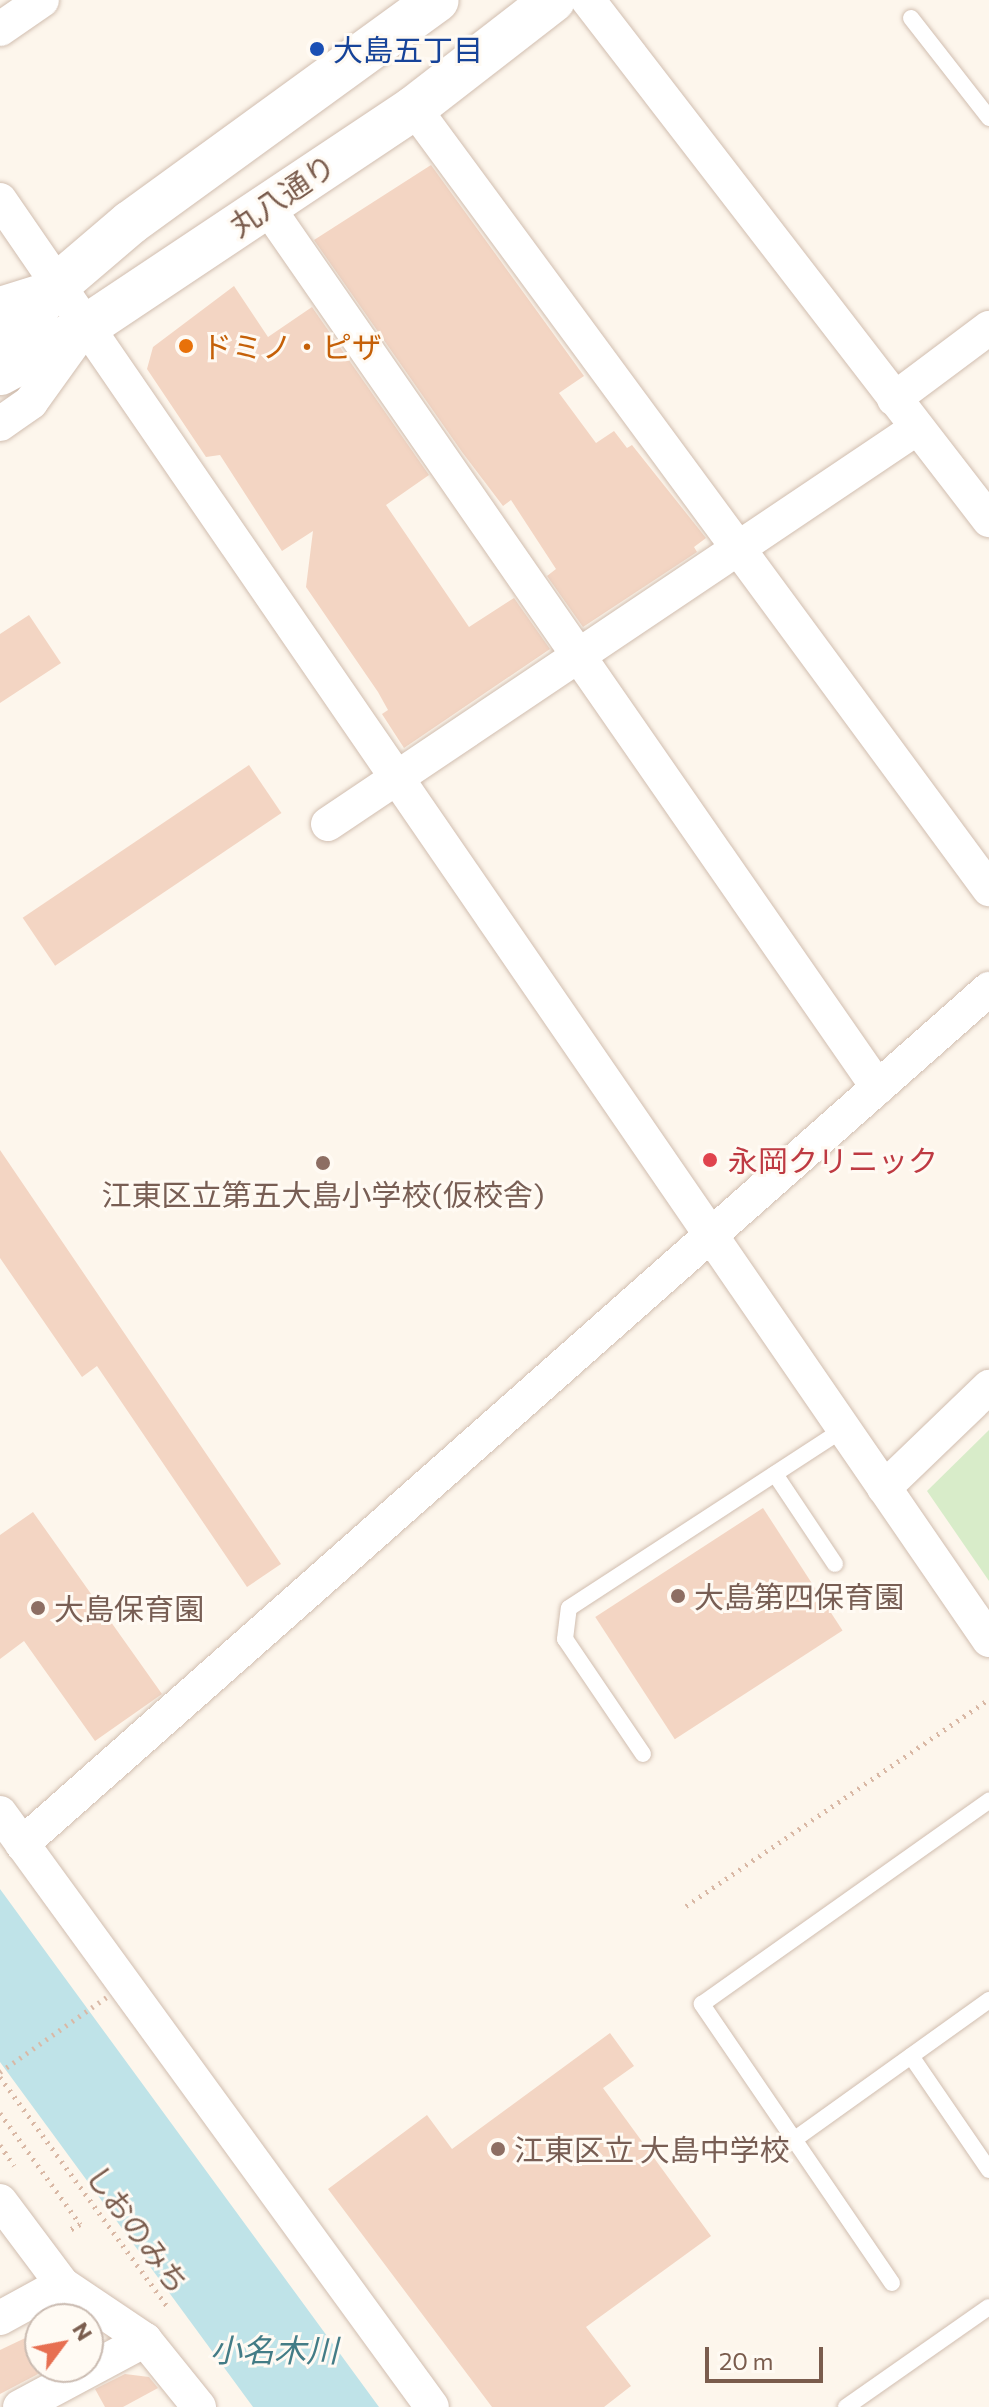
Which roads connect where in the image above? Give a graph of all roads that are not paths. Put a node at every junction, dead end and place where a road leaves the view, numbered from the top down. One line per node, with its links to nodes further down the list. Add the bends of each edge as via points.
1 (42, 0): 6 (street)
2 (437, 0): 11 (main road, 丸八通り, via 143,214)
3 (553, 0): 7 (main road, 丸八通り)
4 (588, 0): 15 (street)
5 (911, 18): 8 (lane)
6 (0, 29)
7 (414, 108): 10 (main road, 丸八通り); 19 (street)
8 (989, 118)
9 (0, 200): 11 (street)
10 (266, 205): 12 (main road, 丸八通り); 20 (street)
11 (55, 287): 12 (street); 14 (main road, 丸八通り)
12 (84, 328): 14 (main road, 丸八通り); 16 (street, via 31,402); 21 (street)
13 (989, 328): 15 (street)
14 (6, 345)
15 (894, 399): 17 (street)
16 (0, 424)
17 (917, 428): 18 (street); 19 (street)
18 (989, 520)
19 (739, 549): 20 (street); 23 (street)
20 (580, 658): 21 (street); 25 (street)
21 (397, 778): 22 (street); 26 (street)
22 (328, 824)
23 (989, 889)
24 (989, 989): 25 (street)
25 (878, 1088): 26 (street)
26 (711, 1236): 28 (street); 36 (street)
27 (989, 1387): 30 (street)
28 (844, 1429): 29 (lane); 30 (street)
29 (775, 1474): 31 (lane); 33 (lane, via 569,1608 565,1639)
30 (884, 1488): 32 (street)
31 (835, 1564)
32 (989, 1640)
33 (643, 1754)
34 (989, 1801): 39 (lane, via 702,2004)
35 (0, 1813): 36 (street)
36 (22, 1844): 49 (street)
37 (989, 2000): 38 (lane)
38 (911, 2056): 39 (lane); 40 (lane)
39 (795, 2139): 42 (lane)
40 (989, 2170)
41 (10, 2188): 43 (street)
42 (892, 2283)
43 (62, 2284): 45 (street); 46 (street)
44 (989, 2307): 50 (lane)
45 (0, 2318)
46 (145, 2340): 47 (street); 48 (street)
47 (20, 2407)
48 (199, 2407)
49 (432, 2407)
50 (846, 2407)

